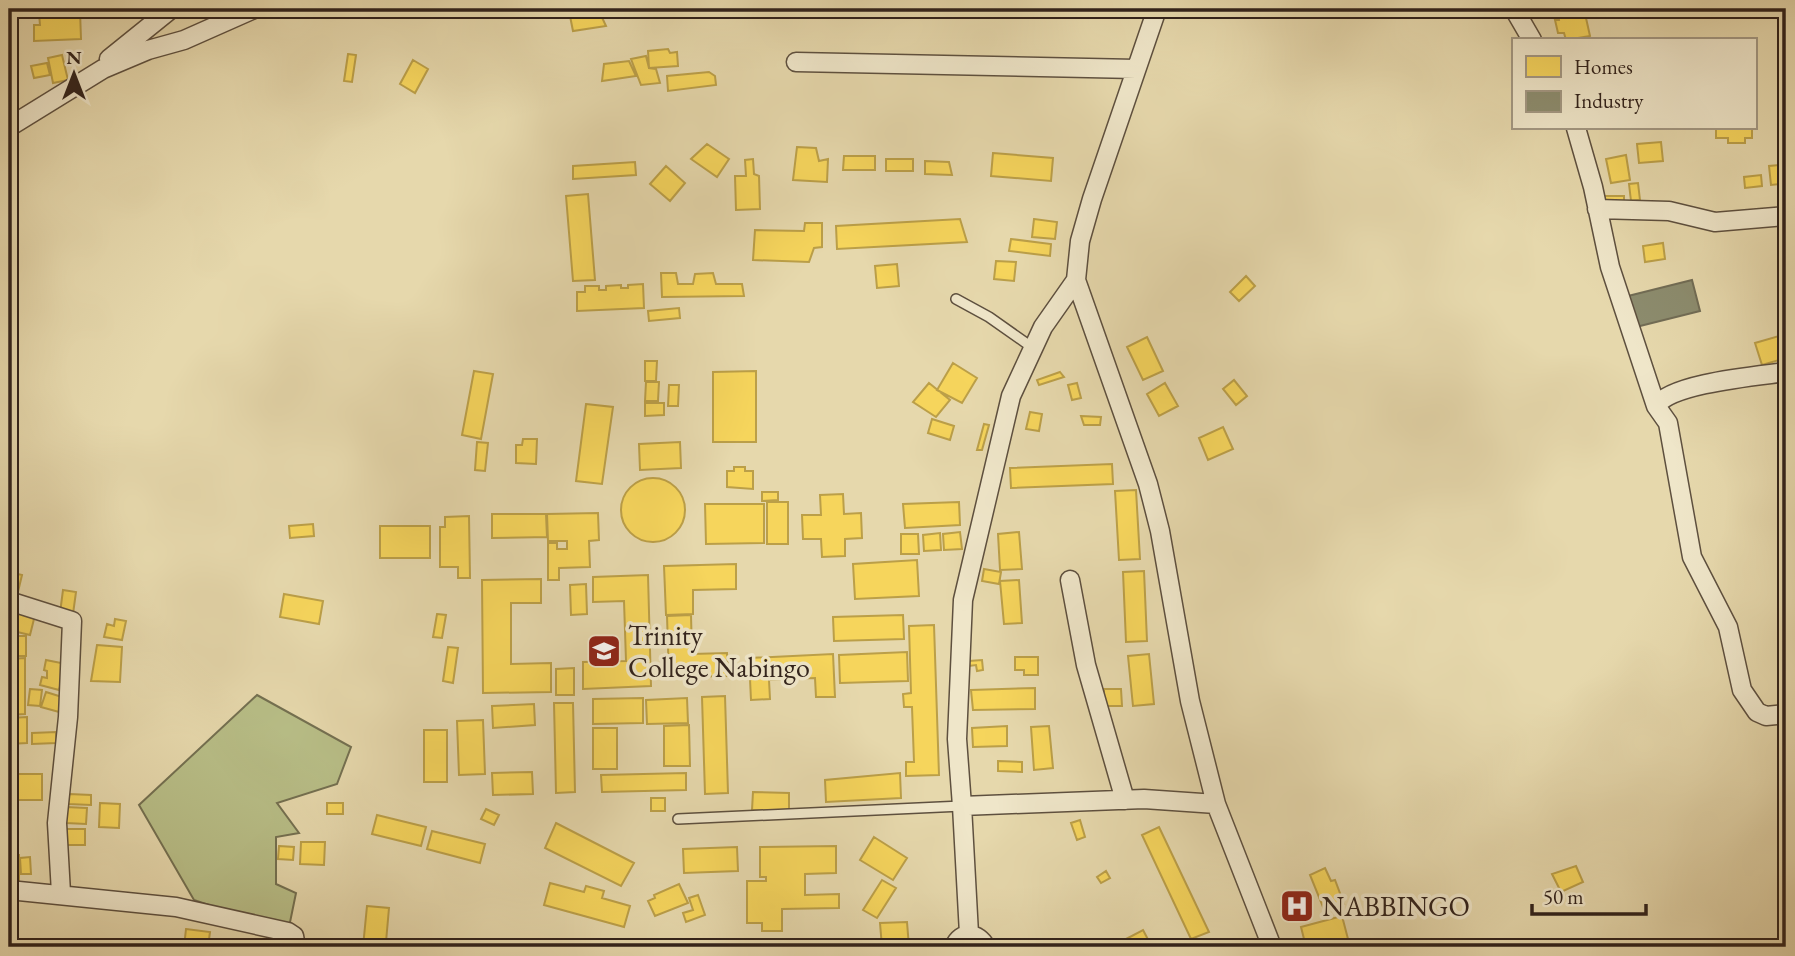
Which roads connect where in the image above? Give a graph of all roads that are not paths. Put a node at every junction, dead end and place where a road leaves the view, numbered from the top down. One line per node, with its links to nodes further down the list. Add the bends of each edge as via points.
1 (171, 9): 8 (street)
2 (254, 9): 8 (street, via 126,59)
3 (1157, 9): 7 (street)
4 (1514, 9): 5 (street)
5 (1531, 38)
6 (796, 62): 7 (street)
7 (1136, 69): 13 (street, via 1080,240)
8 (79, 83): 9 (street)
9 (9, 127)
10 (1577, 130): 11 (street)
11 (1597, 209): 12 (street, via 1669,211 1715,222); 17 (street, via 1610,267)
12 (1786, 216)
13 (1076, 281): 15 (street); 22 (street, via 1154,508 1190,701)
14 (956, 299): 15 (lane)
15 (1033, 348): 23 (street, via 1011,396 964,600 957,739)
16 (1786, 372): 17 (street, via 1681,391 1661,398)
17 (1656, 406): 20 (street, via 1668,423 1674,445 1692,556 1728,627 1742,690 1758,712)
18 (1070, 580): 21 (street, via 1086,665)
19 (9, 601): 26 (street, via 72,621 57,823)
20 (1786, 714)
21 (1125, 800): 22 (street); 23 (street)
22 (1216, 804): 31 (street)
23 (962, 806): 24 (lane); 27 (street)
24 (678, 819)
25 (9, 890): 26 (street)
26 (61, 894): 28 (street, via 176,907 257,924 288,932)
27 (969, 934): 29 (street); 30 (street, via 980,938)
28 (296, 947)
29 (954, 947)
30 (986, 947)
31 (1272, 947)

